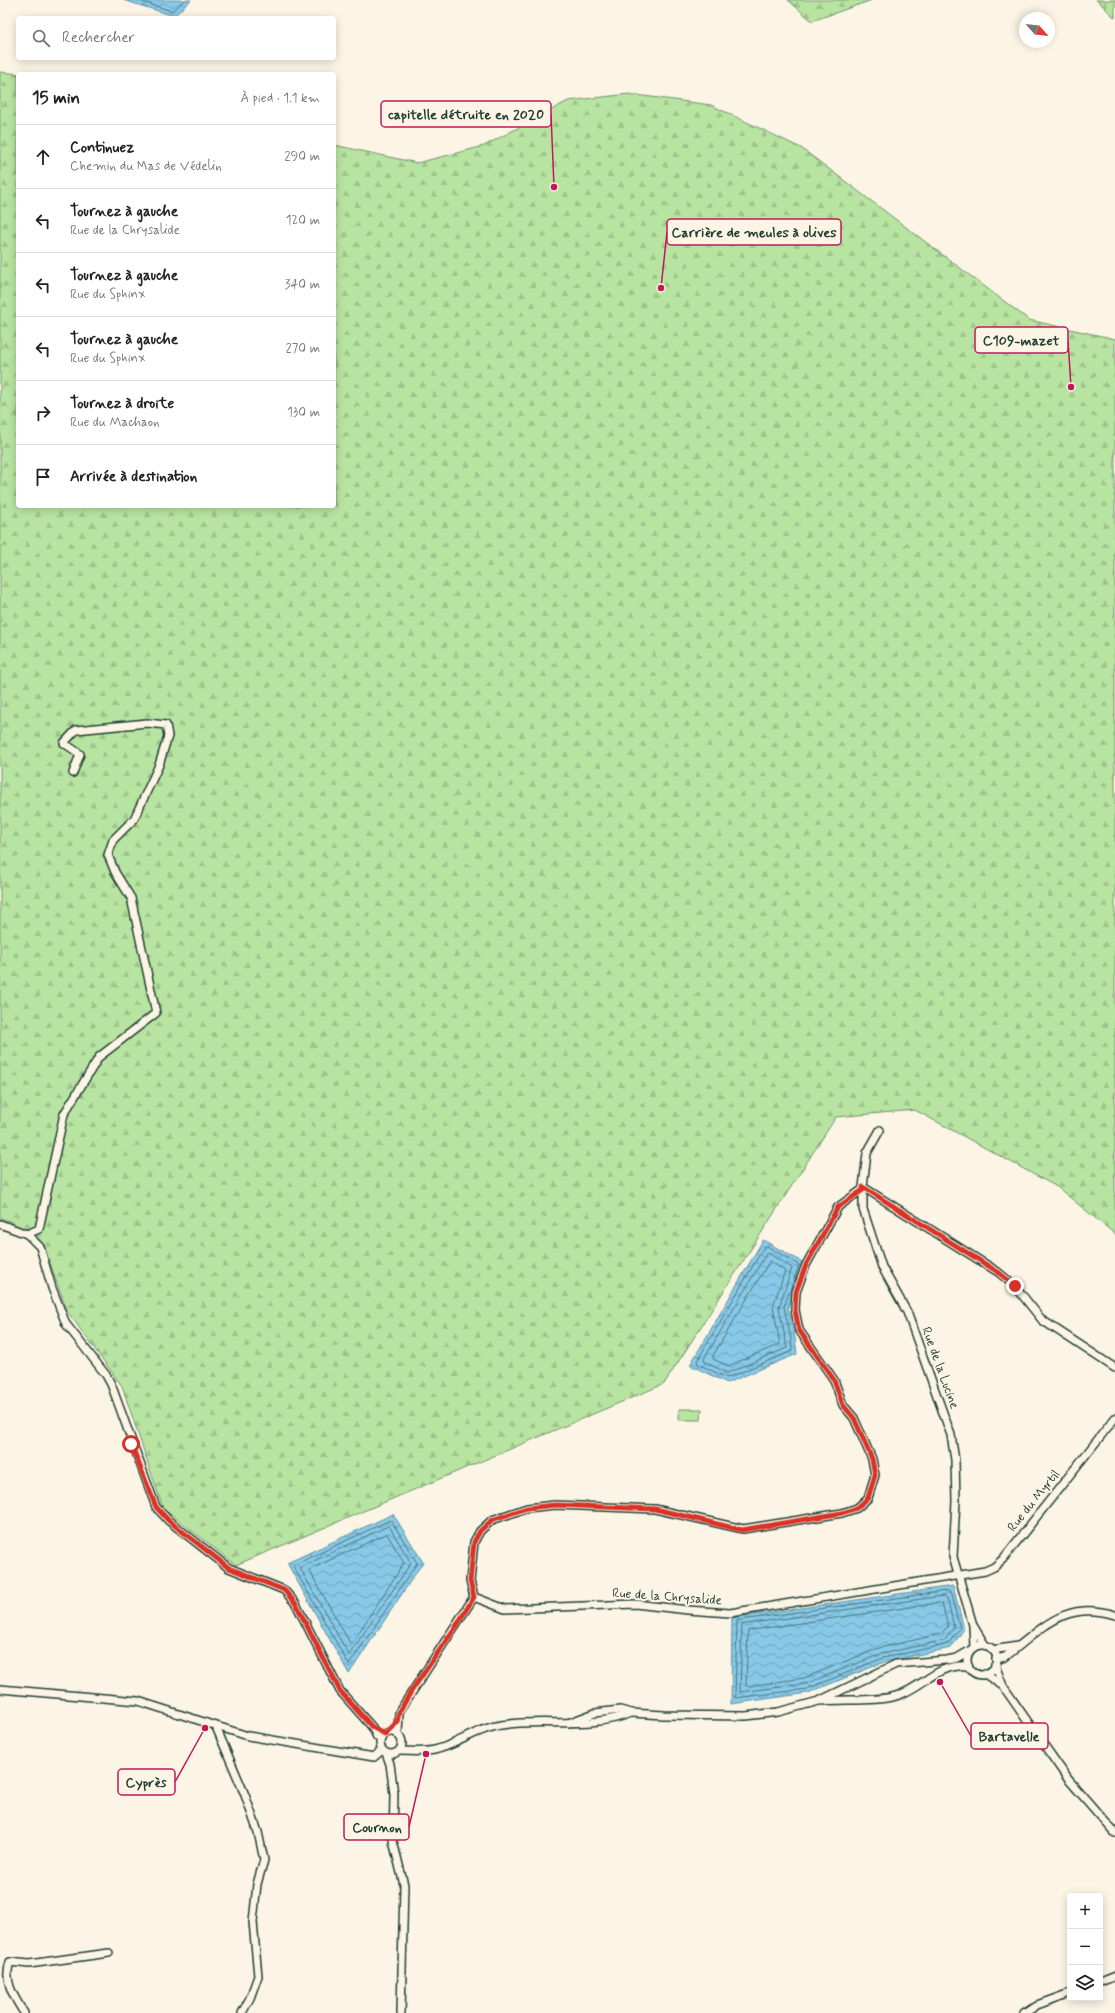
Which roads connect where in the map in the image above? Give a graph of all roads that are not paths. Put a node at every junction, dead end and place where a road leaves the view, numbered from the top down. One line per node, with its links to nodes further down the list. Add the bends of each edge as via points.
1 (73, 773): 5 (street, via 80,754 64,743 76,730 147,723 166,725 168,736 160,765 134,819 113,840 108,856 131,898 156,1013 99,1057 64,1114 39,1229)
2 (880, 1130): 3 (street, Rue de la Lucine, via 866,1153)
3 (863, 1188): 6 (street, via 998,1272 1015,1286 1042,1320); 8 (street, Rue de la Lucine, via 866,1224 882,1267 907,1312 951,1435 956,1494 953,1557); 9 (street, via 838,1207 806,1265 796,1292 795,1310 799,1330 834,1380 843,1405 854,1418 870,1451 875,1475 864,1502 857,1508 842,1513 742,1530 655,1509 561,1505 527,1508 492,1520 480,1531 474,1542 470,1581)
4 (0, 1224): 5 (street)
5 (27, 1234): 25 (street, via 40,1247 66,1324 111,1384 156,1507 169,1521 229,1568 284,1590 296,1604 340,1691 372,1727 377,1738)
6 (1115, 1368)
7 (1115, 1418): 8 (street, Rue du Myrtil, via 1003,1560 985,1571)
8 (958, 1576): 9 (street, Rue de la Chrysalide, via 730,1613 635,1604 505,1609); 11 (street, Rue de la Lucine, via 967,1598)
9 (474, 1597): 22 (street, via 412,1690 399,1712)
10 (1115, 1615): 13 (street, via 1098,1610 1078,1611 1054,1619)
11 (973, 1625): 12 (street, Rue de la Lucine); 14 (street, Rue de la Lucine)
12 (986, 1645): 14 (street); 15 (street)
13 (1020, 1646): 15 (street); 16 (street)
14 (972, 1649): 17 (street, via 967,1656); 21 (street, via 957,1658 947,1660 896,1664)
15 (992, 1650): 16 (street)
16 (996, 1662): 18 (street); 19 (street)
17 (968, 1666): 18 (street, via 974,1672); 21 (street, via 945,1668 908,1690 889,1697)
18 (985, 1674): 19 (street)
19 (1003, 1686): 31 (street, via 1068,1778)
20 (0, 1689): 23 (street, via 138,1702)
21 (819, 1701): 29 (street, via 778,1712 746,1716 631,1713 590,1722 525,1722 500,1725 438,1749)
22 (397, 1722): 24 (street); 25 (street)
23 (216, 1727): 27 (street, via 254,1737 374,1756); 37 (street, via 245,1795 258,1832 264,1860 257,1884 253,1922 258,1976)
24 (398, 1734): 25 (street); 26 (street)
25 (385, 1735): 27 (street)
26 (402, 1741): 28 (street); 29 (street)
27 (384, 1752): 28 (street); 30 (street)
28 (397, 1752): 29 (street); 30 (street)
29 (420, 1752)
30 (390, 1764): 38 (street, via 394,1794 393,1841 404,1885)
31 (1115, 1832)
32 (109, 1953): 36 (street, via 29,1964 10,1962 7,1971 10,1990)
33 (1115, 1976): 34 (street)
34 (1103, 1981)
35 (1067, 1994): 39 (street, via 1037,2005)
36 (24, 2013)
37 (242, 2013)
38 (401, 2013)
39 (1025, 2013)

